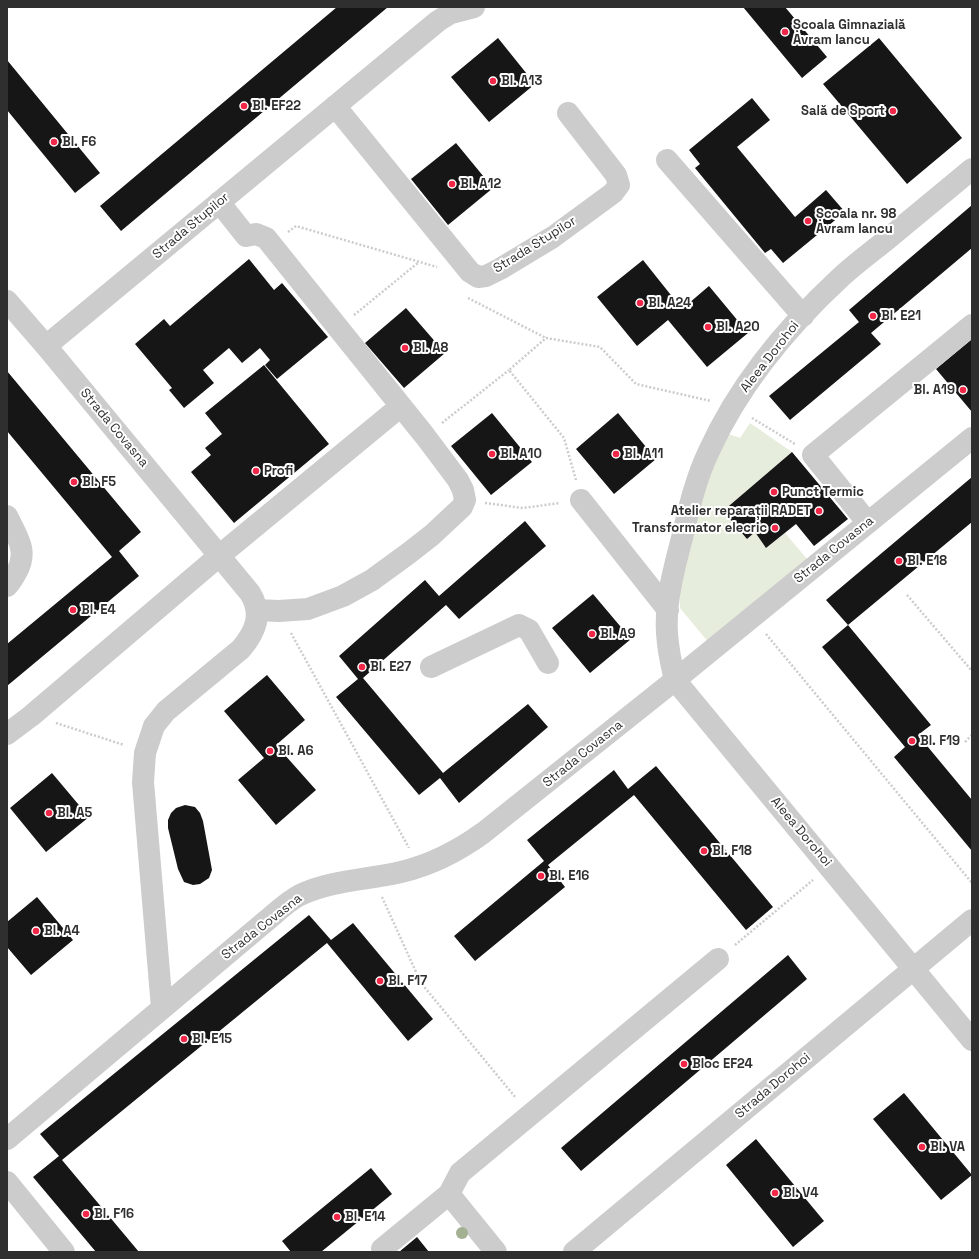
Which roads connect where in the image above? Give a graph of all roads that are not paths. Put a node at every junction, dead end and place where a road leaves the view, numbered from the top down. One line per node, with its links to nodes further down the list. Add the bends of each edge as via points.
1 (474, 7): 2 (street, Strada Stupilor, via 451,13 438,21)
2 (335, 106): 3 (street, Strada Stupilor, via 470,272 478,276 486,276 500,269 553,237 613,193 619,185 616,175); 6 (street, Strada Stupilor)
3 (568, 113)
4 (667, 160): 8 (street)
5 (972, 169): 8 (street, Aleea Dorohoi, via 842,276)
6 (219, 202): 10 (street, Strada Stupilor); 11 (street, via 246,236 256,234 266,238)
7 (7, 301): 10 (street, Strada Covasna)
8 (802, 316): 19 (street, Aleea Dorohoi, via 749,382 709,451 692,495)
9 (972, 325): 15 (street, via 813,455)
10 (46, 346): 16 (street, Strada Covasna)
11 (401, 406): 16 (street); 18 (street, via 458,480 465,500 462,507 409,553 372,580 343,596 308,609)
12 (972, 438): 15 (street, Strada Covasna)
13 (581, 500): 19 (street)
14 (7, 516): 17 (street, via 22,547 22,564)
15 (868, 523): 22 (street, Strada Covasna)
16 (219, 556): 18 (street, Strada Covasna, via 250,593); 23 (street)
17 (7, 586)
18 (257, 610): 27 (street, via 256,626 250,638 241,649 166,711 154,726 145,753 142,782)
19 (668, 610): 22 (street, Aleea Dorohoi, via 666,632)
20 (548, 663): 21 (street, via 530,630 519,625)
21 (431, 667)
22 (675, 680): 26 (street, Aleea Dorohoi); 27 (street, Strada Covasna, via 464,846 420,867 339,882 299,896)
23 (7, 734)
24 (972, 920): 26 (street, Strada Dorohoi)
25 (718, 959): 31 (street, via 460,1173)
26 (913, 968): 28 (street, Aleea Dorohoi); 35 (street, Strada Dorohoi)
27 (162, 1008): 29 (street, Strada Covasna)
28 (972, 1040)
29 (7, 1139)
30 (7, 1182): 33 (street)
31 (449, 1194): 32 (street); 34 (street)
32 (382, 1248)
33 (64, 1252)
34 (496, 1252)
35 (574, 1252)

